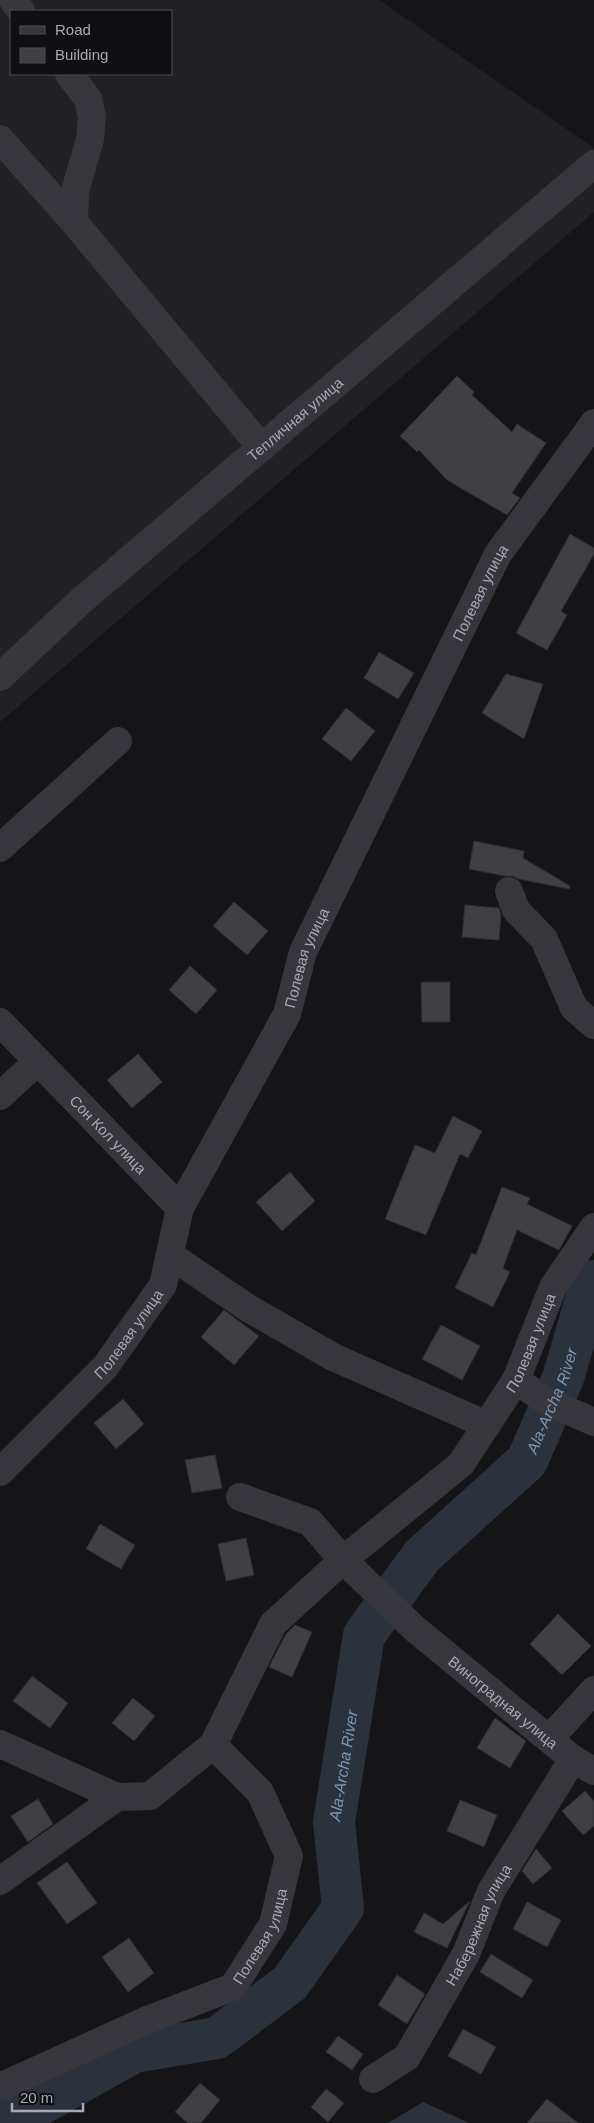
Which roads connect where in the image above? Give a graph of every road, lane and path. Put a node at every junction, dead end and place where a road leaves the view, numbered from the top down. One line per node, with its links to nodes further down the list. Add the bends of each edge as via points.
1 (70, 75): 4 (street, via 88,99 92,117 90,139 75,191)
2 (0, 139): 4 (street)
3 (594, 164): 6 (street, Тепличная улица)
4 (74, 222): 6 (street)
5 (594, 423): 15 (street, Полевая улица, via 498,554 303,952 287,1014)
6 (262, 448): 7 (street, Тепличная улица, via 82,600)
7 (0, 677)
8 (118, 742): 9 (street)
9 (0, 848)
10 (509, 891): 12 (street, via 516,910 544,939 574,1008)
11 (0, 1022): 13 (street, Сон Кол улица)
12 (594, 1025)
13 (37, 1062): 14 (street); 15 (street, Сон Кол улица)
14 (0, 1096)
15 (180, 1208): 17 (street, Полевая улица)
16 (594, 1226): 18 (street, Полевая улица, via 553,1287)
17 (170, 1255): 20 (street, via 248,1308 333,1357); 21 (street, Полевая улица, via 163,1285 106,1368)
18 (516, 1380): 19 (street, via 546,1400); 20 (street, Полевая улица)
19 (584, 1418)
20 (487, 1426): 23 (street, Полевая улица, via 461,1464)
21 (0, 1472)
22 (240, 1497): 23 (street, Виноградная улица, via 310,1522)
23 (343, 1560): 25 (street, Виноградная улица, via 415,1628); 27 (street, Полевая улица, via 273,1624)
24 (594, 1690): 25 (street)
25 (549, 1739): 28 (street, Виноградная улица)
26 (0, 1744): 29 (street, Полевая улица)
27 (213, 1745): 29 (street, Полевая улица, via 150,1796); 32 (street, Полевая улица, via 260,1792 290,1856 273,1924 233,1987 146,2020)
28 (584, 1765): 31 (street, Набережная улица, via 491,1891 466,1954 408,2056)
29 (117, 1797): 30 (street)
30 (0, 1881)
31 (373, 2079)
32 (0, 2087)

